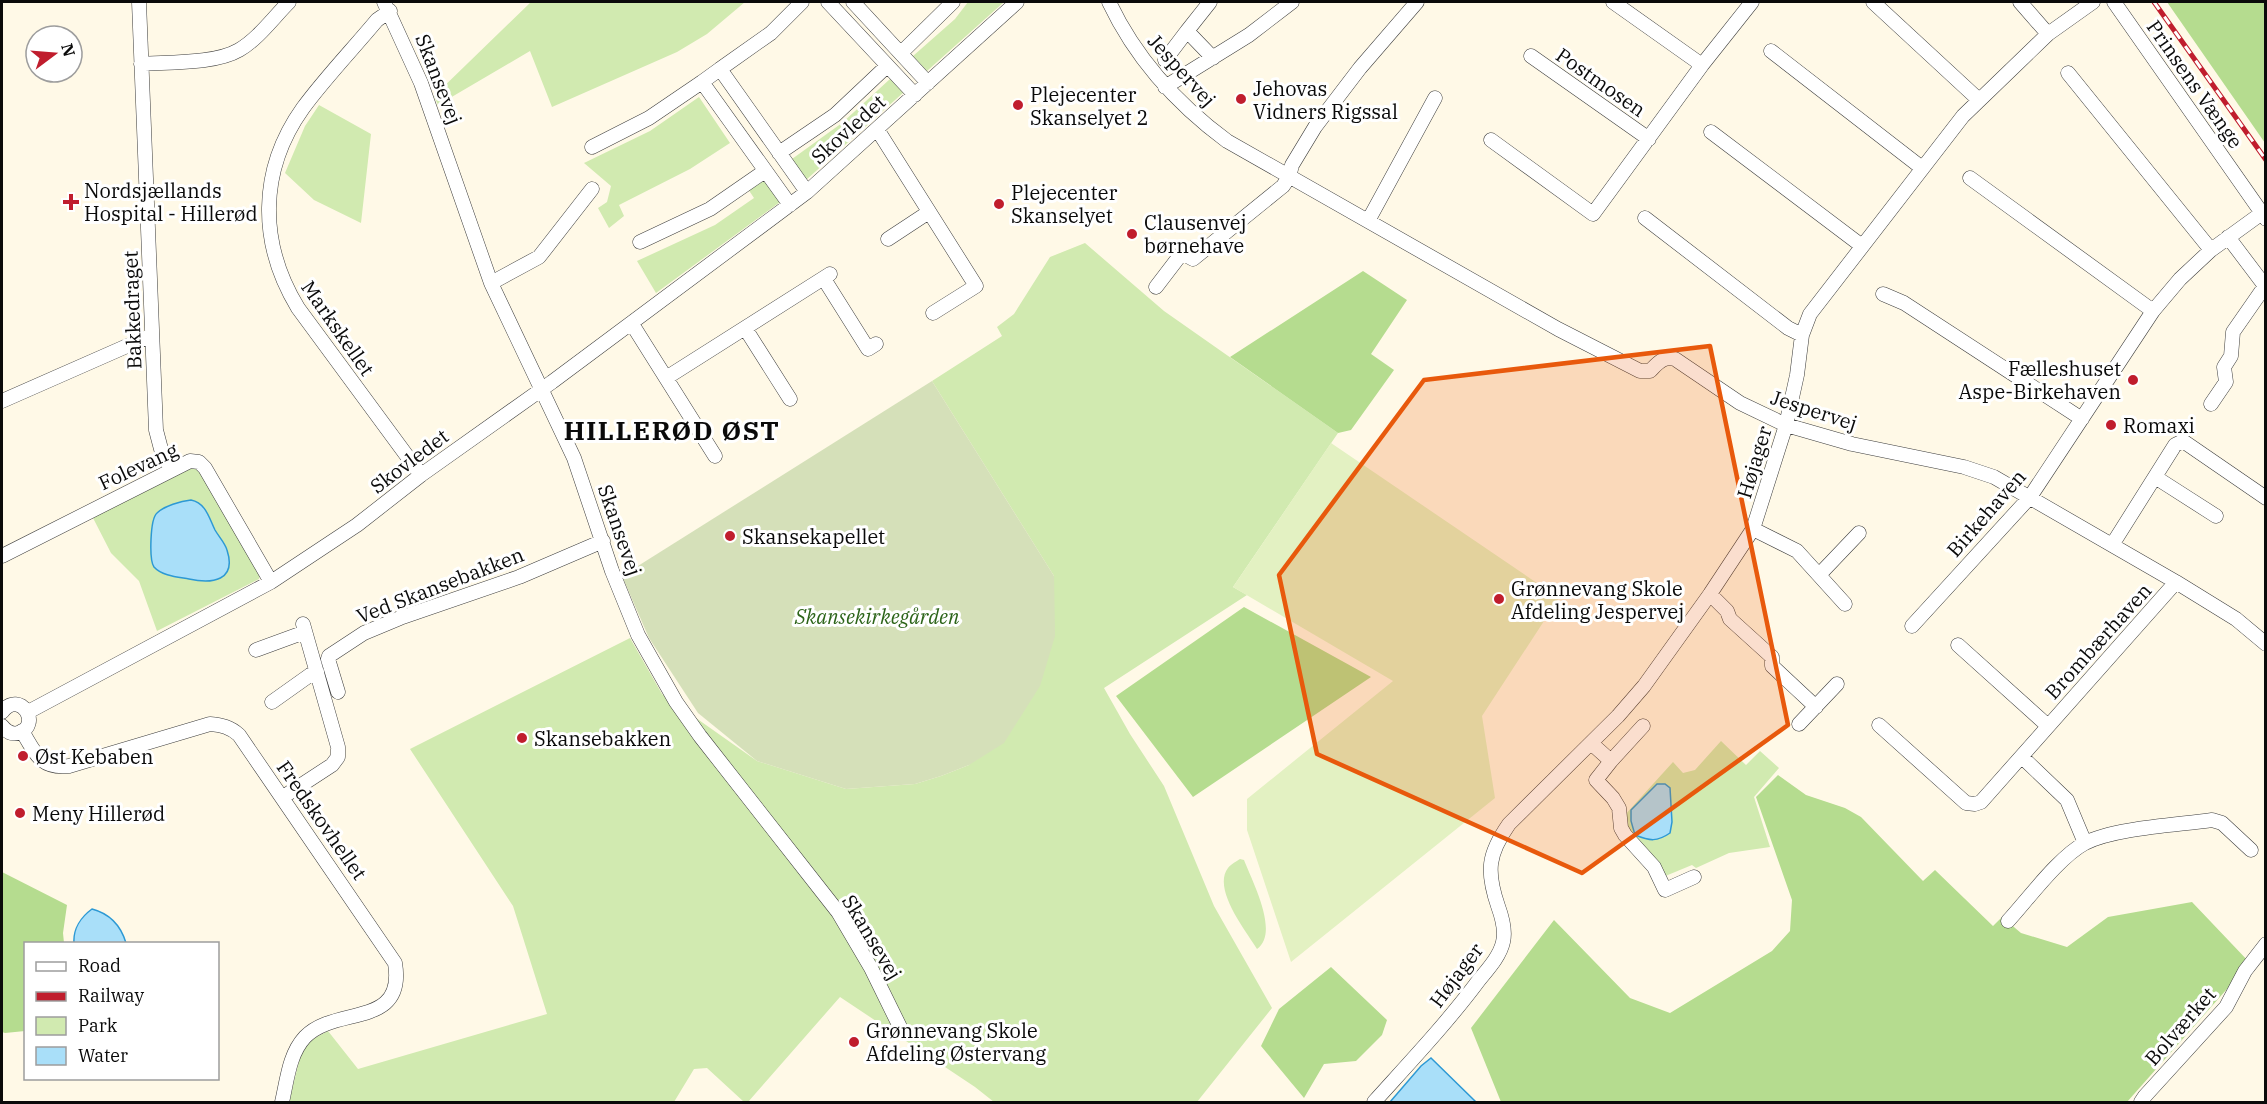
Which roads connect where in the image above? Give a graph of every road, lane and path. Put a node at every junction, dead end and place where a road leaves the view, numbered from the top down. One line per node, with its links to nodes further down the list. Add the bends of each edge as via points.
1 (139, 2): 26 (street, Bakkedraget)
2 (289, 2): 26 (street, via 237,52 214,58)
3 (802, 2): 29 (street, via 771,33)
4 (828, 2): 28 (street, Skovledet)
5 (853, 2): 22 (street)
6 (953, 2): 22 (street)
7 (1017, 2): 32 (street, Skovledet)
8 (1108, 2): 33 (street, Jespervej)
9 (1210, 2): 19 (street)
10 (1292, 2): 24 (street)
11 (1417, 2): 45 (street, via 1315,127)
12 (1613, 2): 27 (street)
13 (1752, 2): 27 (street, Postmosen)
14 (1874, 2): 36 (street)
15 (2020, 2): 20 (street)
16 (2093, 2): 20 (street, Højager)
17 (2114, 2): 51 (street, Prinsens Vænge)
18 (387, 6): 59 (street, Skansevej, via 431,111); 78 (street, Markskellet, via 302,109 282,146 269,198 269,233 284,285 298,308)
19 (1187, 31): 24 (street); 25 (street)
20 (2048, 34): 36 (street, Højager)
21 (1772, 51): 43 (street)
22 (901, 53): 32 (street)
23 (1531, 56): 39 (street, Postmosen)
24 (1214, 58): 33 (street)
25 (1164, 60)
26 (141, 64): 66 (street, Bakkedraget)
27 (1702, 64): 39 (street, Postmosen)
28 (887, 66): 34 (street, Skovledet); 42 (street, Skovledet, via 835,115)
29 (720, 69): 31 (street); 42 (street, Skovledet)
30 (2068, 73): 58 (street)
31 (702, 82): 41 (street, via 649,118); 44 (street)
32 (928, 83): 34 (street, Skovledet)
33 (1165, 87): 45 (street, Jespervej, via 1193,116 1227,141)
34 (915, 95): 37 (street, Skovledet)
35 (1434, 98): 53 (street)
36 (1979, 100): 43 (street, Højager)
37 (877, 129): 48 (street, Skovledet); 50 (street)
38 (1711, 132): 57 (street)
39 (1649, 139): 40 (street, Postmosen, via 1593,214)
40 (1491, 140)
41 (592, 147)
42 (779, 153): 48 (street, Skovledet)
43 (1922, 168): 57 (street, Højager)
44 (765, 171): 49 (street); 56 (street, via 710,209)
45 (1289, 177): 53 (street, Jespervej); 60 (street, via 1193,259 1182,253)
46 (1970, 178): 62 (street)
47 (592, 189): 59 (street, via 539,257)
48 (807, 192): 49 (street, Skovledet)
49 (790, 205): 64 (street, Skovledet)
50 (929, 212): 55 (street); 63 (street, via 976,286)
51 (2264, 216): 54 (street, Birkehaven)
52 (1645, 218): 67 (street)
53 (1368, 221): 75 (street, Jespervej, via 1600,351 1640,370 1650,371 1662,359 1675,359 1740,403)
54 (2228, 237): 58 (street, Birkehaven); 73 (street, via 2265,286 2233,332 2231,356 2224,367 2226,382)
55 (888, 239)
56 (639, 242)
57 (1862, 246): 67 (street, Højager, via 1810,314)
58 (2211, 250): 62 (street, Birkehaven)
59 (491, 283): 70 (street, Skansevej)
60 (1156, 287)
61 (1883, 294): 74 (street, via 1904,303)
62 (2153, 311): 74 (street, Birkehaven)
63 (933, 313)
64 (632, 324): 69 (street); 70 (street, Skovledet)
65 (745, 328): 68 (street, via 827,276 868,349); 69 (street); 71 (street)
66 (152, 335): 72 (street); 77 (street, Bakkedraget, via 156,430)
67 (1802, 335): 75 (street, Højager)
68 (876, 344)
69 (666, 378): 76 (street)
70 (541, 390): 78 (street, Skovledet); 85 (street, Skansevej, via 574,458)
71 (790, 399)
72 (2, 401)
73 (2211, 404)
74 (2082, 419): 80 (street, Birkehaven)
75 (1786, 425): 80 (street, Jespervej, via 1852,444 1964,467 1994,477); 83 (street, Højager)
76 (715, 456)
77 (171, 469): 87 (street, Folevang); 89 (street, Folevang, via 190,461 205,468)
78 (421, 475): 89 (street, Skovledet, via 357,525)
79 (2155, 477): 81 (street, via 2175,445 2183,441); 82 (street); 86 (street)
80 (2030, 497): 86 (street, Jespervej); 93 (street, Birkehaven)
81 (2265, 498)
82 (2216, 516)
83 (1753, 529): 88 (street, Højager, via 1797,551); 91 (street, Højager)
84 (1859, 533): 88 (street)
85 (603, 541): 99 (street, Ved Skansebakken, via 519,577 364,633 328,656); 119 (street, Skansevej, via 638,635 676,702 838,912)
86 (2112, 545): 90 (street, Jespervej)
87 (2, 556)
88 (1819, 575): 92 (street, Højager)
89 (271, 582): 103 (street, Skovledet)
90 (2176, 582): 94 (street, Jespervej); 108 (street, Brombærhaven)
91 (1710, 594): 102 (street, via 1730,619 1773,657 1772,666); 110 (street, Højager, via 1644,686)
92 (1845, 604)
93 (1912, 626)
94 (2263, 636)
95 (1958, 645): 108 (street, Brombærhaven)
96 (256, 650): 97 (street, via 304,628)
97 (317, 672): 100 (street); 113 (street, via 339,747 338,757)
98 (1837, 684): 102 (street)
99 (338, 692)
100 (272, 702)
101 (4, 704): 103 (street, via 19,705)
102 (1816, 707): 104 (street)
103 (28, 712): 109 (street, via 28,723)
104 (1799, 724)
105 (1879, 725): 111 (street, Brombærhaven, via 1970,805 1981,802)
106 (2, 726): 109 (street, via 10,733)
107 (1643, 726): 112 (street)
108 (2048, 726): 111 (street, Brombærhaven)
109 (22, 731): 113 (street, Fredskovhellet, via 40,760 55,767 210,723 221,725 239,735)
110 (1591, 743): 112 (street); 121 (street, Højager, via 1509,824 1497,842 1490,861 1490,884 1504,933 1498,956 1459,1007)
111 (2022, 757): 114 (street, via 2067,801)
112 (1611, 761): 116 (street, via 1596,780 1619,808 1625,835 1654,867 1665,890)
113 (283, 797): 120 (street, Fredskovhellet, via 395,963 397,977 395,990 377,1010 316,1028 306,1036 290,1066)
114 (2085, 843): 115 (street, via 2113,834 2212,819 2222,823); 117 (street, via 2065,858)
115 (2251, 850)
116 (1694, 877)
117 (2008, 921)
118 (2265, 944): 122 (street, Bolværket, via 2226,1007)
119 (900, 1027)
120 (282, 1102)
121 (1374, 1102)
122 (2141, 1102)

